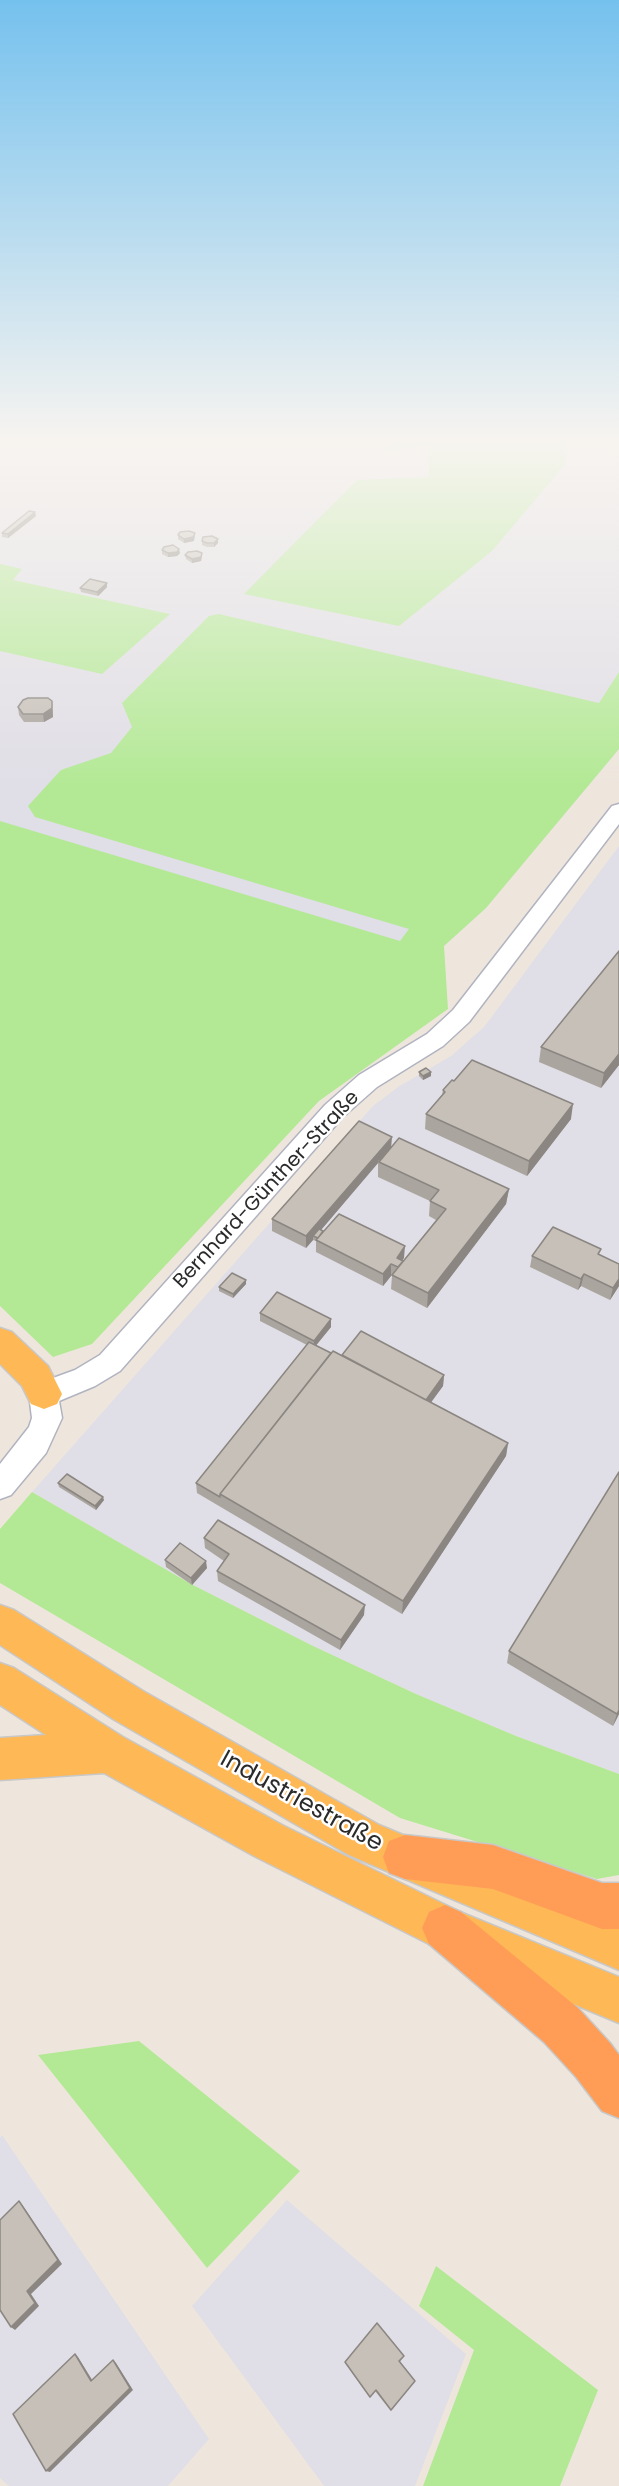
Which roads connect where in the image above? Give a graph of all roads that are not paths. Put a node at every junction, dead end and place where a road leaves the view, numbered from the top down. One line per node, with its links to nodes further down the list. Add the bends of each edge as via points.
1 (619, 810): 3 (street, Bernhard-Günther-Straße, via 461,1016 435,1040 368,1081 334,1111 110,1363)
2 (0, 1342): 3 (highway, via 35,1376)
3 (44, 1394): 4 (street, via 47,1412 43,1430)
4 (0, 1486)
5 (0, 1623): 9 (highway, Industriestraße, via 128,1705 364,1840)
6 (0, 1682): 7 (highway)
7 (108, 1752): 8 (highway); 11 (highway, via 269,1841)
8 (0, 1759)
9 (405, 1857): 10 (highway, via 493,1867 602,1906); 12 (highway, Industriestraße)
10 (619, 1906)
11 (445, 1928): 13 (highway); 14 (highway, via 561,2025)
12 (619, 1947)
13 (619, 2000)
14 (619, 2094)

